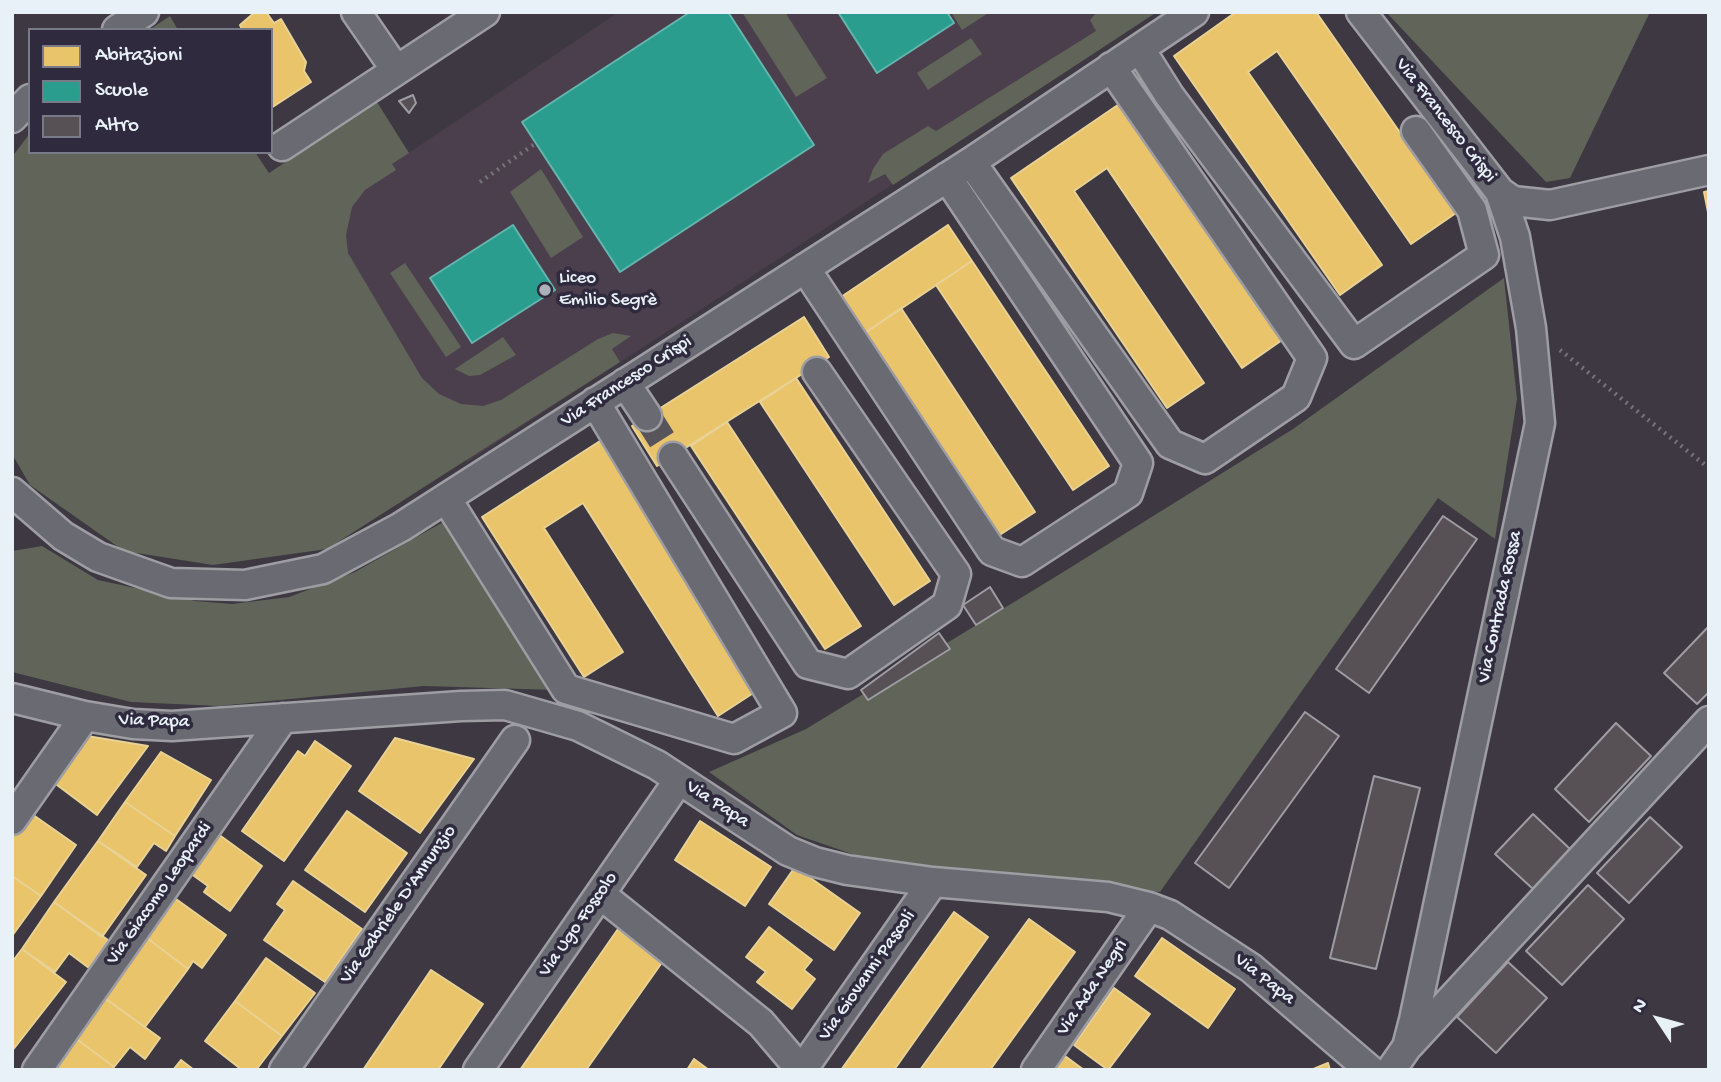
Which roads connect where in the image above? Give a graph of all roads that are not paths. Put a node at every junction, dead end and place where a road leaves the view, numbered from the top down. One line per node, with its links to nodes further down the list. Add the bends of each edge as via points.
1 (144, 12): 6 (street)
2 (356, 12): 9 (street)
3 (485, 12): 9 (street)
4 (1194, 12): 7 (street, Via Francesco Crispi)
5 (1361, 12): 17 (street, Via Francesco Crispi)
6 (120, 28)
7 (1140, 49): 8 (street, Via Francesco Crispi); 12 (street, via 1354,344 1484,255 1472,210)
8 (1111, 67): 14 (street, Via Francesco Crispi); 14 (street, via 1312,358 1296,397 1205,459 1170,444)
9 (396, 70): 13 (street)
10 (28, 101): 11 (street)
11 (12, 118)
12 (1416, 131)
13 (282, 146)
14 (971, 162): 16 (street, Via Francesco Crispi)
15 (1709, 170): 17 (street, Via Francesco Crispi, via 1549,205 1524,205)
16 (947, 177): 18 (street, Via Francesco Crispi); 18 (street, via 1138,463 1128,494 1022,562 992,551)
17 (1500, 192): 36 (street, Via Contrada Rossa, via 1515,237 1531,328 1540,423)
18 (805, 268): 20 (street, Via Francesco Crispi)
19 (817, 372): 23 (street, via 956,574 947,605 848,674 808,664)
20 (625, 383): 21 (street, Via Francesco Crispi); 22 (street)
21 (595, 402): 24 (street, Via Francesco Crispi); 24 (street, via 782,713 734,739 566,688)
22 (647, 416)
23 (673, 457)
24 (446, 498): 25 (street, Via Francesco Crispi, via 323,569 245,585 208,586 171,583 98,557)
25 (17, 508)
26 (14, 697): 27 (street, Via Papa)
27 (85, 716): 28 (street, Via Papa, via 172,726); 32 (street)
28 (283, 718): 31 (street, Via Papa, via 505,705 578,726); 37 (street, Via Giacomo Leopardi)
29 (1709, 721): 36 (street)
30 (515, 740): 38 (street, Via Gabriele D'Annunzio)
31 (679, 780): 33 (street, Via Papa, via 788,851 815,862); 34 (street, Via Ugo Foscolo)
32 (12, 820)
33 (933, 882): 35 (street, Via Papa, via 1108,897); 40 (street, Via Giovanni Pascoli)
34 (600, 894): 39 (street, Via Ugo Foscolo); 40 (street, via 761,1023)
35 (1149, 906): 41 (street, Via Ada Negri); 42 (street, Via Papa, via 1199,932 1251,968)
36 (1404, 1046): 43 (street, via 1396,1036)
37 (37, 1070)
38 (284, 1070)
39 (478, 1070)
40 (801, 1070)
41 (1036, 1070)
42 (1370, 1070)
43 (1382, 1070)

